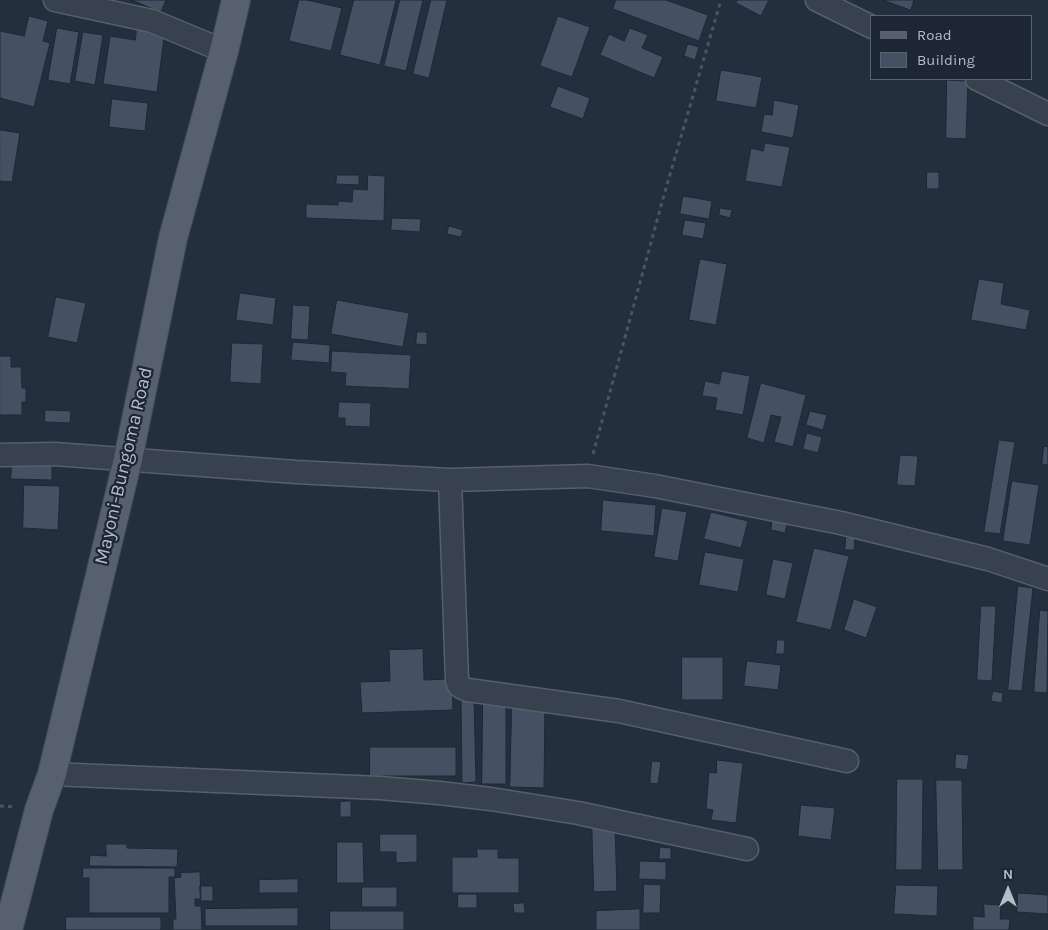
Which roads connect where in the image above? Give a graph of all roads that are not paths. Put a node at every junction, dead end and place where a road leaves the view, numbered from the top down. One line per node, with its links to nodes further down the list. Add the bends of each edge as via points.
1 (54, 0): 5 (street, via 152,20)
2 (236, 0): 5 (main road, Mayoni-Bungoma Road)
3 (817, 0): 4 (street)
4 (870, 26)
5 (224, 51): 9 (main road, Mayoni-Bungoma Road, via 173,238)
6 (979, 80): 7 (street)
7 (1048, 114)
8 (0, 455): 9 (street, via 55,454)
9 (128, 459): 10 (street); 13 (main road, Mayoni-Bungoma Road)
10 (450, 480): 11 (street, via 588,476 655,486 841,523 988,559); 12 (street, via 457,684 462,688 619,711)
11 (1048, 579)
12 (847, 761)
13 (52, 774): 14 (street, via 439,793 578,812); 15 (main road, Mayoni-Bungoma Road)
14 (747, 850)
15 (7, 922)

